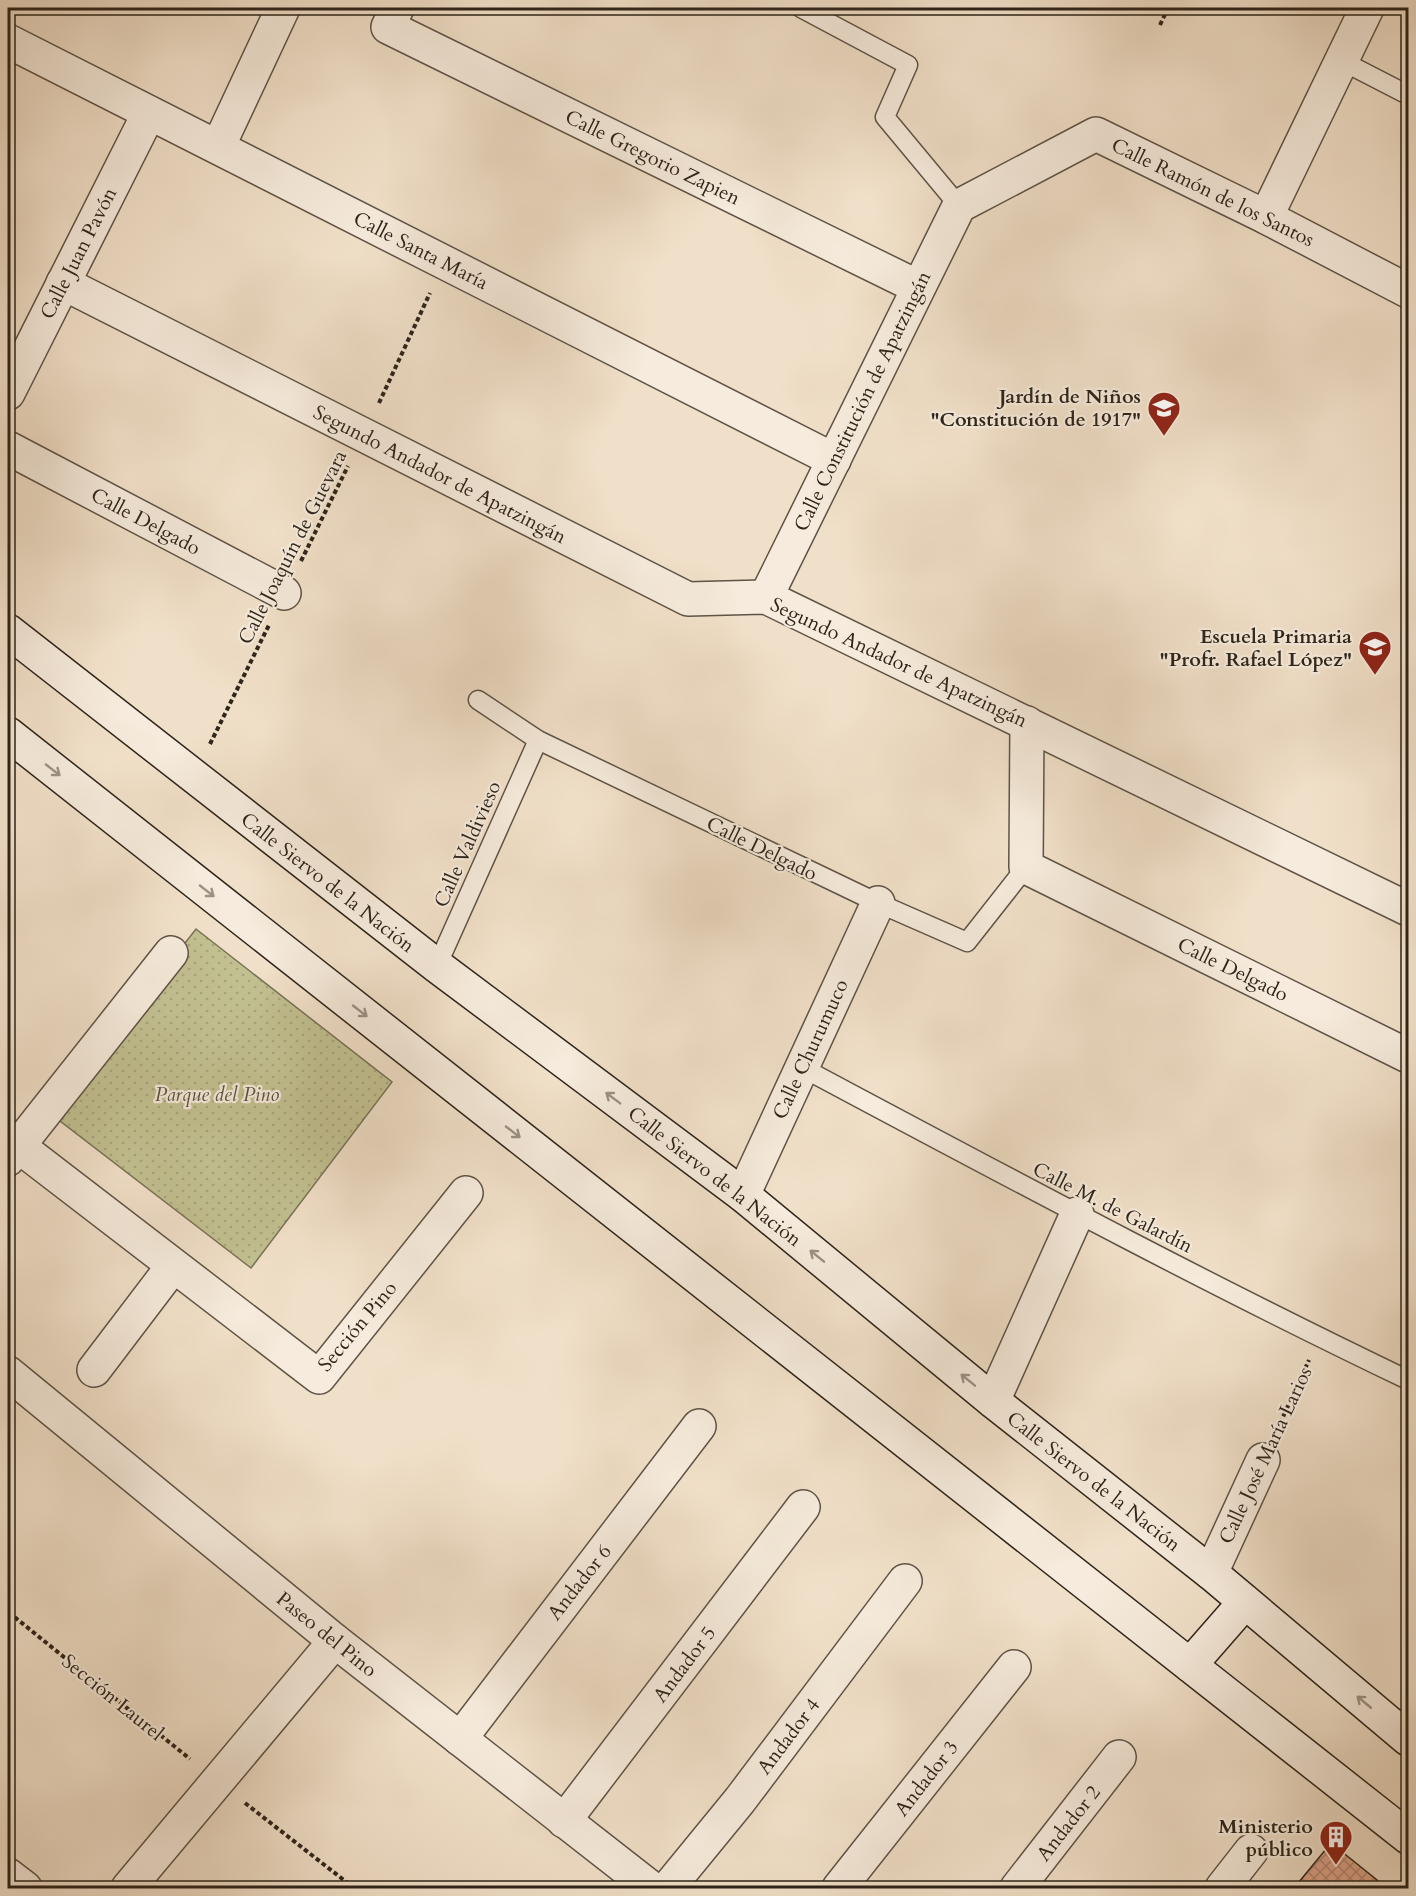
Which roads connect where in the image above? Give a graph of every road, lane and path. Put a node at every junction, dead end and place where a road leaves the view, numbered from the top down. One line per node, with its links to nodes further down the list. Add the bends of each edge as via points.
1 (283, 8): 11 (street)
2 (801, 8): 12 (lane, via 908,65 885,117)
3 (1168, 8): 6 (path)
4 (1367, 8): 8 (street)
5 (392, 17): 16 (street, Calle Gregorio Zapien)
6 (1160, 25)
7 (8, 41): 10 (street, Calle Santa María)
8 (1342, 61): 9 (lane); 13 (street)
9 (1408, 95)
10 (149, 113): 11 (street, Calle Santa María); 15 (street, Calle Juan Pavón)
11 (218, 147): 14 (street, Calle Santa María)
12 (959, 206): 13 (street, Calle Ramón de los Santos, via 1096,134); 16 (street, Calle Constitución de Apatzingán)
13 (1266, 217): 17 (street, Calle Ramón de los Santos)
14 (444, 262): 19 (path, Calle Joaquín de Guevara); 21 (street, Calle Santa María)
15 (63, 283): 18 (street, Calle Juan Pavón); 19 (street, Segundo Andador de Apatzingán)
16 (918, 287): 21 (street, Calle Constitución de Apatzingán)
17 (1408, 291)
18 (8, 393)
19 (364, 435): 22 (path, Calle Joaquín de Guevara); 23 (street, Segundo Andador de Apatzingán, via 688,599)
20 (8, 448): 22 (street, Calle Delgado)
21 (834, 460): 23 (street, Calle Constitución de Apatzingán)
22 (285, 593): 29 (path, Calle Joaquín de Guevara)
23 (766, 597): 26 (street, Segundo Andador de Apatzingán)
24 (8, 631): 29 (street, Calle Siervo de la Nación)
25 (478, 700): 28 (lane, Calle Delgado)
26 (1027, 723): 32 (street); 34 (street, Segundo Andador de Apatzingán)
27 (8, 734): 57 (street, one-way to 57)
28 (538, 740): 33 (lane, Calle Delgado); 36 (lane, Calle Valdivieso)
29 (194, 778): 36 (street, Calle Siervo de la Nación)
30 (14, 836): 31 (path)
31 (8, 844)
32 (1026, 867): 33 (lane, Calle Delgado, via 967,942); 37 (street, Calle Delgado)
33 (878, 903): 38 (street, Calle Churumuco)
34 (1408, 909)
35 (171, 953): 39 (street, Sección Pino)
36 (437, 966): 41 (street, Calle Siervo de la Nación, one-way to 36)
37 (1408, 1056)
38 (801, 1067): 41 (street, Calle Churumuco); 42 (lane, Calle M. de Galardín)
39 (11, 1147): 43 (street, Sección Pino)
40 (466, 1193): 43 (street, Sección Pino, via 319,1377)
41 (743, 1195): 48 (street, Calle Siervo de la Nación, one-way to 41)
42 (1077, 1214): 44 (lane, Calle M. de Galardín); 48 (street)
43 (173, 1266): 45 (street)
44 (1319, 1337): 47 (lane, Calle M. de Galardín); 50 (path, Calle José María Larios)
45 (94, 1370)
46 (8, 1373): 56 (street, Paseo del Pino)
47 (1408, 1380)
48 (993, 1401): 52 (street, Calle Siervo de la Nación)
49 (699, 1426): 59 (street, Andador 6)
50 (1263, 1460): 52 (street, Calle José María Larios)
51 (803, 1507): 63 (street, Andador 5)
52 (1211, 1573): 54 (street, Calle Siervo de la Nación)
53 (905, 1581): 71 (street, Andador 4, via 740,1800)
54 (1245, 1602): 57 (street); 60 (street, Calle Siervo de la Nación, one-way to 54)
55 (8, 1617): 62 (path, Sección Laurel, via 12,1615)
56 (334, 1641): 59 (street, Paseo del Pino); 62 (street)
57 (1190, 1665): 64 (street)
58 (1014, 1667): 72 (street, Andador 3)
59 (459, 1739): 63 (street, Paseo del Pino)
60 (1408, 1739)
61 (1119, 1758): 73 (street, Andador 2)
62 (218, 1781): 68 (street); 69 (path, Sección Laurel)
63 (564, 1821): 70 (street, Paseo del Pino)
64 (1408, 1837)
65 (1251, 1851): 74 (street)
66 (8, 1875): 67 (street)
67 (25, 1888)
68 (128, 1888)
69 (354, 1888)
70 (651, 1888)
71 (668, 1888)
72 (839, 1888)
73 (1017, 1888)
74 (1222, 1888)

